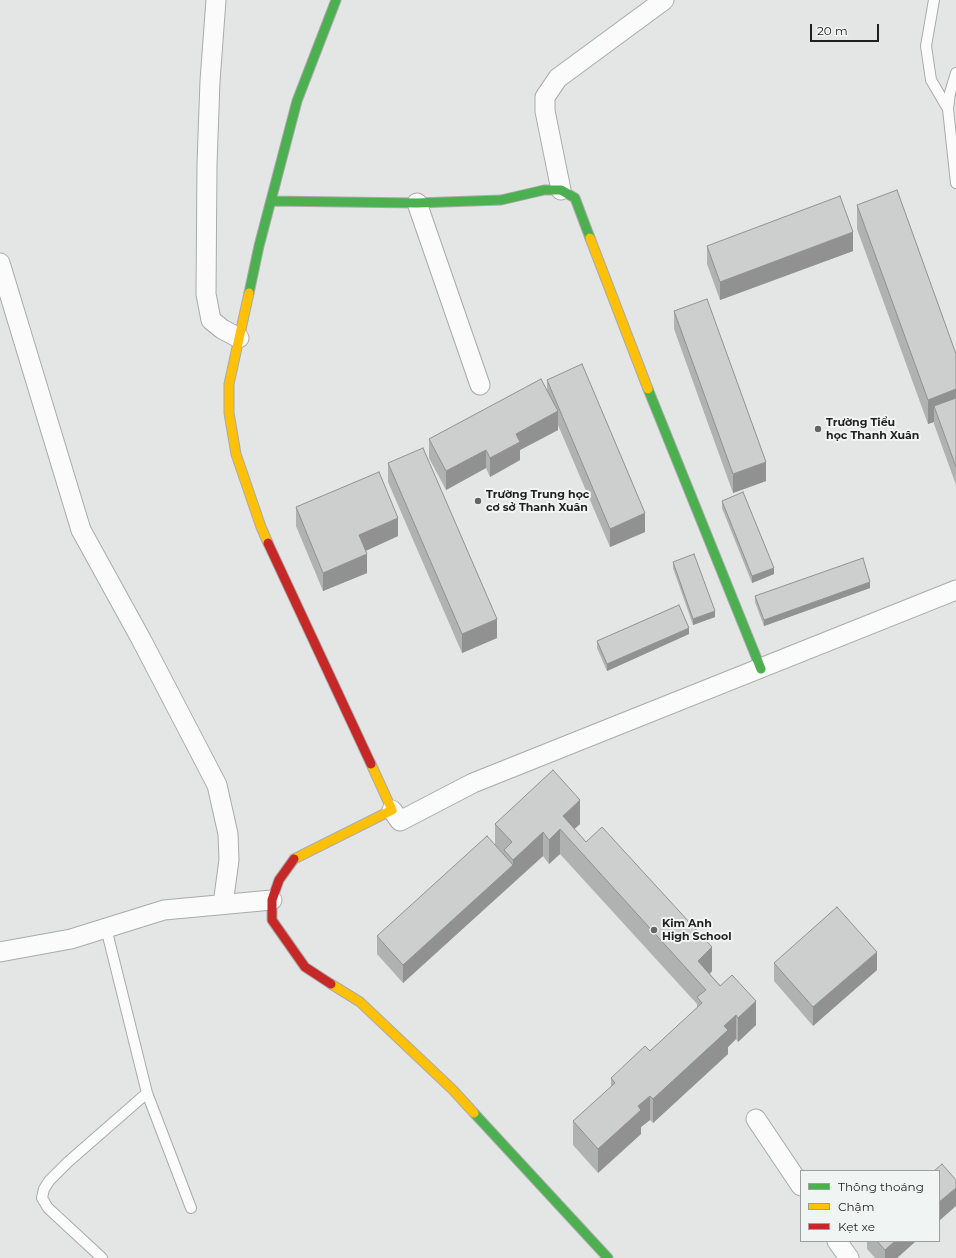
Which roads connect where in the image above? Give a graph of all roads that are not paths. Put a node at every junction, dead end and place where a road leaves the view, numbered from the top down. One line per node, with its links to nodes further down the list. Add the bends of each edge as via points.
1 (216, 0): 12 (street, via 207,164 206,294 211,320)
2 (336, 0): 9 (street, via 298,101)
3 (664, 0): 8 (street, via 558,78 545,97 545,111)
4 (934, 0): 6 (lane, via 926,46 931,80)
5 (956, 73): 6 (lane)
6 (948, 109): 7 (lane)
7 (956, 183)
8 (561, 190): 10 (street, via 544,190 501,200); 15 (street, via 575,198 624,333)
9 (271, 201): 10 (street); 12 (street)
10 (417, 203): 13 (street)
11 (0, 263): 18 (street, via 81,530 217,785 228,834 229,860)
12 (239, 338): 16 (street, via 228,384 228,413 236,454 261,527)
13 (480, 385)
14 (956, 590): 15 (street)
15 (761, 669): 16 (street, via 473,783 400,820)
16 (392, 810): 17 (street, via 293,859 279,880)
17 (272, 900): 18 (street); 27 (street, via 272,920 304,967 360,1002 447,1085)
18 (223, 904): 19 (street, via 164,910)
19 (106, 928): 20 (street, via 71,939); 21 (lane)
20 (0, 952)
21 (147, 1092): 24 (lane); 26 (lane, via 68,1162 44,1189 42,1198 48,1208)
22 (756, 1119): 23 (street)
23 (800, 1185)
24 (191, 1208)
25 (839, 1242): 28 (street)
26 (102, 1258)
27 (608, 1258)
28 (849, 1258)

